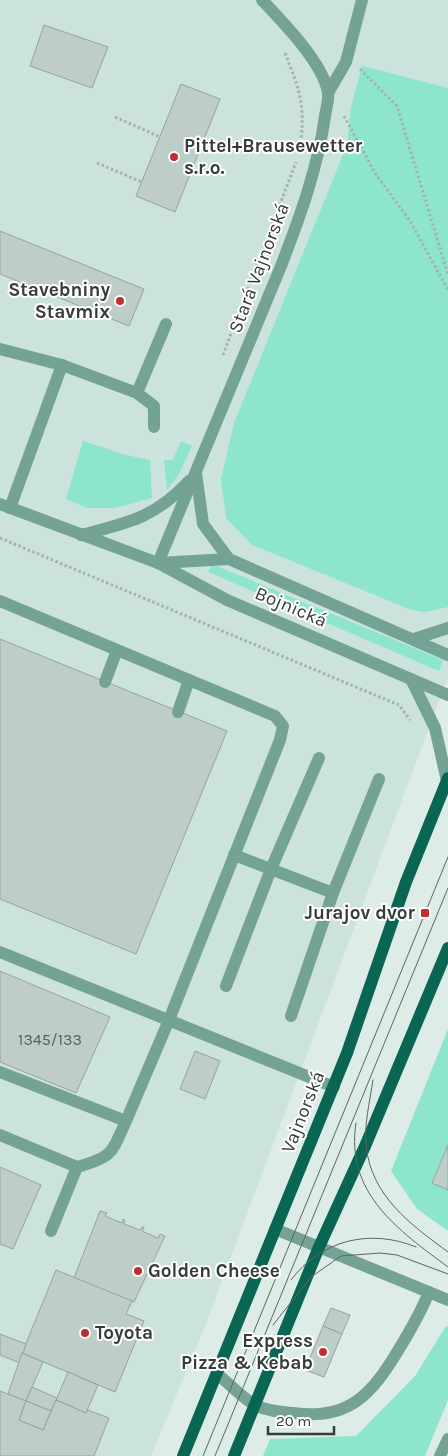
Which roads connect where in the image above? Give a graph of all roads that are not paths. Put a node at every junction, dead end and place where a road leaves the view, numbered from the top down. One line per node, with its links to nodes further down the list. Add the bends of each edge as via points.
1 (262, 0): 3 (street, via 309,55)
2 (362, 0): 3 (street, via 346,62)
3 (328, 93): 9 (street, Stará Vajnorská, via 322,137 297,225)
4 (166, 324): 7 (street)
5 (0, 349): 6 (street)
6 (62, 364): 7 (street); 10 (street)
7 (137, 392): 8 (street, via 154,406)
8 (154, 427)
9 (196, 473): 11 (street, Stará Vajnorská, via 171,500 135,521); 12 (street, Bojnická, via 202,524); 13 (street, Stará Vajnorská)
10 (5, 506): 11 (street, Bojnická)
11 (81, 535): 13 (street, Bojnická)
12 (229, 559): 13 (street, Bojnická); 16 (street, Bojnická)
13 (158, 563): 20 (street, Bojnická, via 227,600)
14 (0, 601): 17 (street)
15 (448, 628): 16 (street)
16 (414, 639): 18 (street, Bojnická)
17 (117, 650): 19 (street); 21 (street)
18 (448, 655)
19 (189, 680): 23 (street); 27 (street, via 275,716 283,726)
20 (412, 680): 22 (street, Bojnická); 26 (street, via 435,728)
21 (104, 682)
22 (448, 695)
23 (178, 712)
24 (319, 758): 28 (street)
25 (379, 779): 29 (street)
26 (447, 779): 36 (main road, Vajnorská, via 406,882)
27 (234, 855): 28 (street); 34 (street)
28 (272, 869): 29 (street); 32 (street)
29 (333, 893): 33 (street)
30 (448, 948): 42 (main road)
31 (0, 952): 34 (street)
32 (226, 986)
33 (291, 1016)
34 (169, 1020): 36 (street); 37 (street)
35 (0, 1072): 37 (street)
36 (334, 1087): 40 (main road, Vajnorská)
37 (126, 1121): 39 (street, via 111,1153 104,1159)
38 (0, 1135): 39 (street)
39 (77, 1167): 41 (street)
40 (275, 1228): 42 (street); 45 (main road, Vajnorská)
41 (51, 1231)
42 (319, 1247): 43 (street); 46 (main road)
43 (429, 1292): 44 (street); 46 (street, via 380,1380 357,1402 334,1412 305,1415)
44 (448, 1300)
45 (217, 1374): 46 (street); 48 (main road, Vajnorská)
46 (255, 1405): 49 (main road)
47 (448, 1439): 50 (street)
48 (183, 1456)
49 (234, 1456)
50 (440, 1456)

